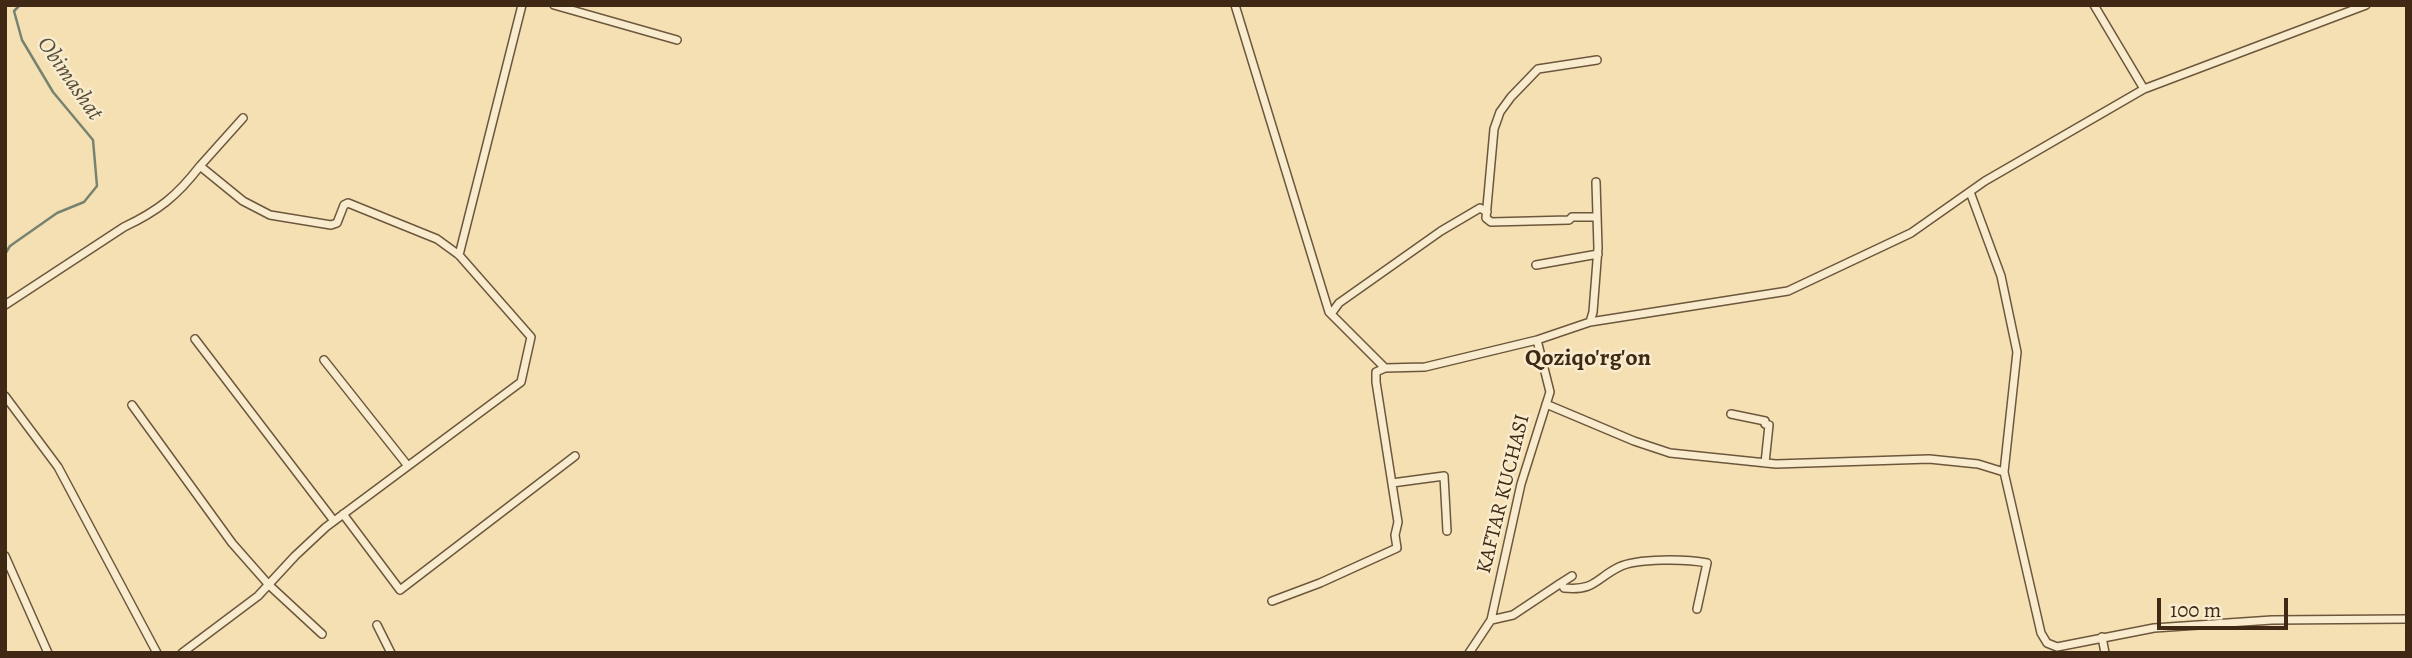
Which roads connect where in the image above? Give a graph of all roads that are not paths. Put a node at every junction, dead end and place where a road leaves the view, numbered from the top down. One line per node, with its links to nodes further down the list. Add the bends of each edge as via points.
1 (522, 5): 16 (street)
2 (554, 5): 6 (street)
3 (1235, 5): 19 (street)
4 (2094, 5): 8 (street)
5 (2366, 5): 8 (street)
6 (677, 40)
7 (1597, 60): 13 (street, via 1538,69 1500,112 1494,128)
8 (2144, 89): 12 (street)
9 (243, 117): 10 (street)
10 (200, 166): 16 (street, via 243,201 270,215 331,225 337,223 344,205 354,204 437,239); 18 (street, via 168,203 124,226)
11 (1596, 182): 14 (street)
12 (1970, 192): 20 (street, via 1911,233 1788,291); 32 (street, via 2000,276 2017,352)
13 (1487, 212): 14 (street, via 1491,222); 19 (street, via 1480,208 1441,230 1339,303)
14 (1597, 217): 15 (street)
15 (1598, 254): 17 (street); 20 (street)
16 (459, 255): 31 (street, via 531,337 521,382)
17 (1536, 265)
18 (5, 305)
19 (1331, 314): 24 (street)
20 (1590, 322): 22 (street)
21 (195, 339): 35 (street)
22 (1537, 340): 24 (street, via 1425,367); 26 (street, KAFTAR KUCHASI, via 1550,391)
23 (324, 360): 31 (street)
24 (1385, 368): 33 (street, via 1376,372 1376,382)
25 (5, 396): 49 (street, via 58,467)
26 (1546, 404): 30 (street, via 1670,453); 44 (street, KAFTAR KUCHASI, via 1521,484)
27 (132, 405): 40 (street, via 232,543)
28 (1731, 414): 30 (street, via 1769,425)
29 (575, 456): 34 (street, via 400,590)
30 (1765, 463): 32 (street, via 1929,458)
31 (408, 466): 34 (street)
32 (2004, 471): 47 (street, via 2041,633 2047,643 2057,647)
33 (1391, 483): 36 (street, via 1444,476); 41 (street, via 1397,548)
34 (343, 514): 35 (street)
35 (334, 521): 40 (street)
36 (1447, 531)
37 (5, 556): 48 (street)
38 (1572, 576): 39 (street)
39 (1561, 583): 42 (street, via 1564,588 1583,590 1620,566 1646,561 1703,562 1707,564); 44 (street, via 1513,615)
40 (269, 585): 46 (street); 50 (street)
41 (1272, 601)
42 (1697, 609)
43 (2407, 619): 47 (street, via 2272,620 2154,628)
44 (1491, 620): 52 (street, KAFTAR KUCHASI)
45 (377, 625): 51 (street)
46 (322, 634)
47 (2102, 637): 53 (street)
48 (48, 653)
49 (157, 653)
50 (182, 653)
51 (391, 653)
52 (1469, 653)
53 (2105, 653)

